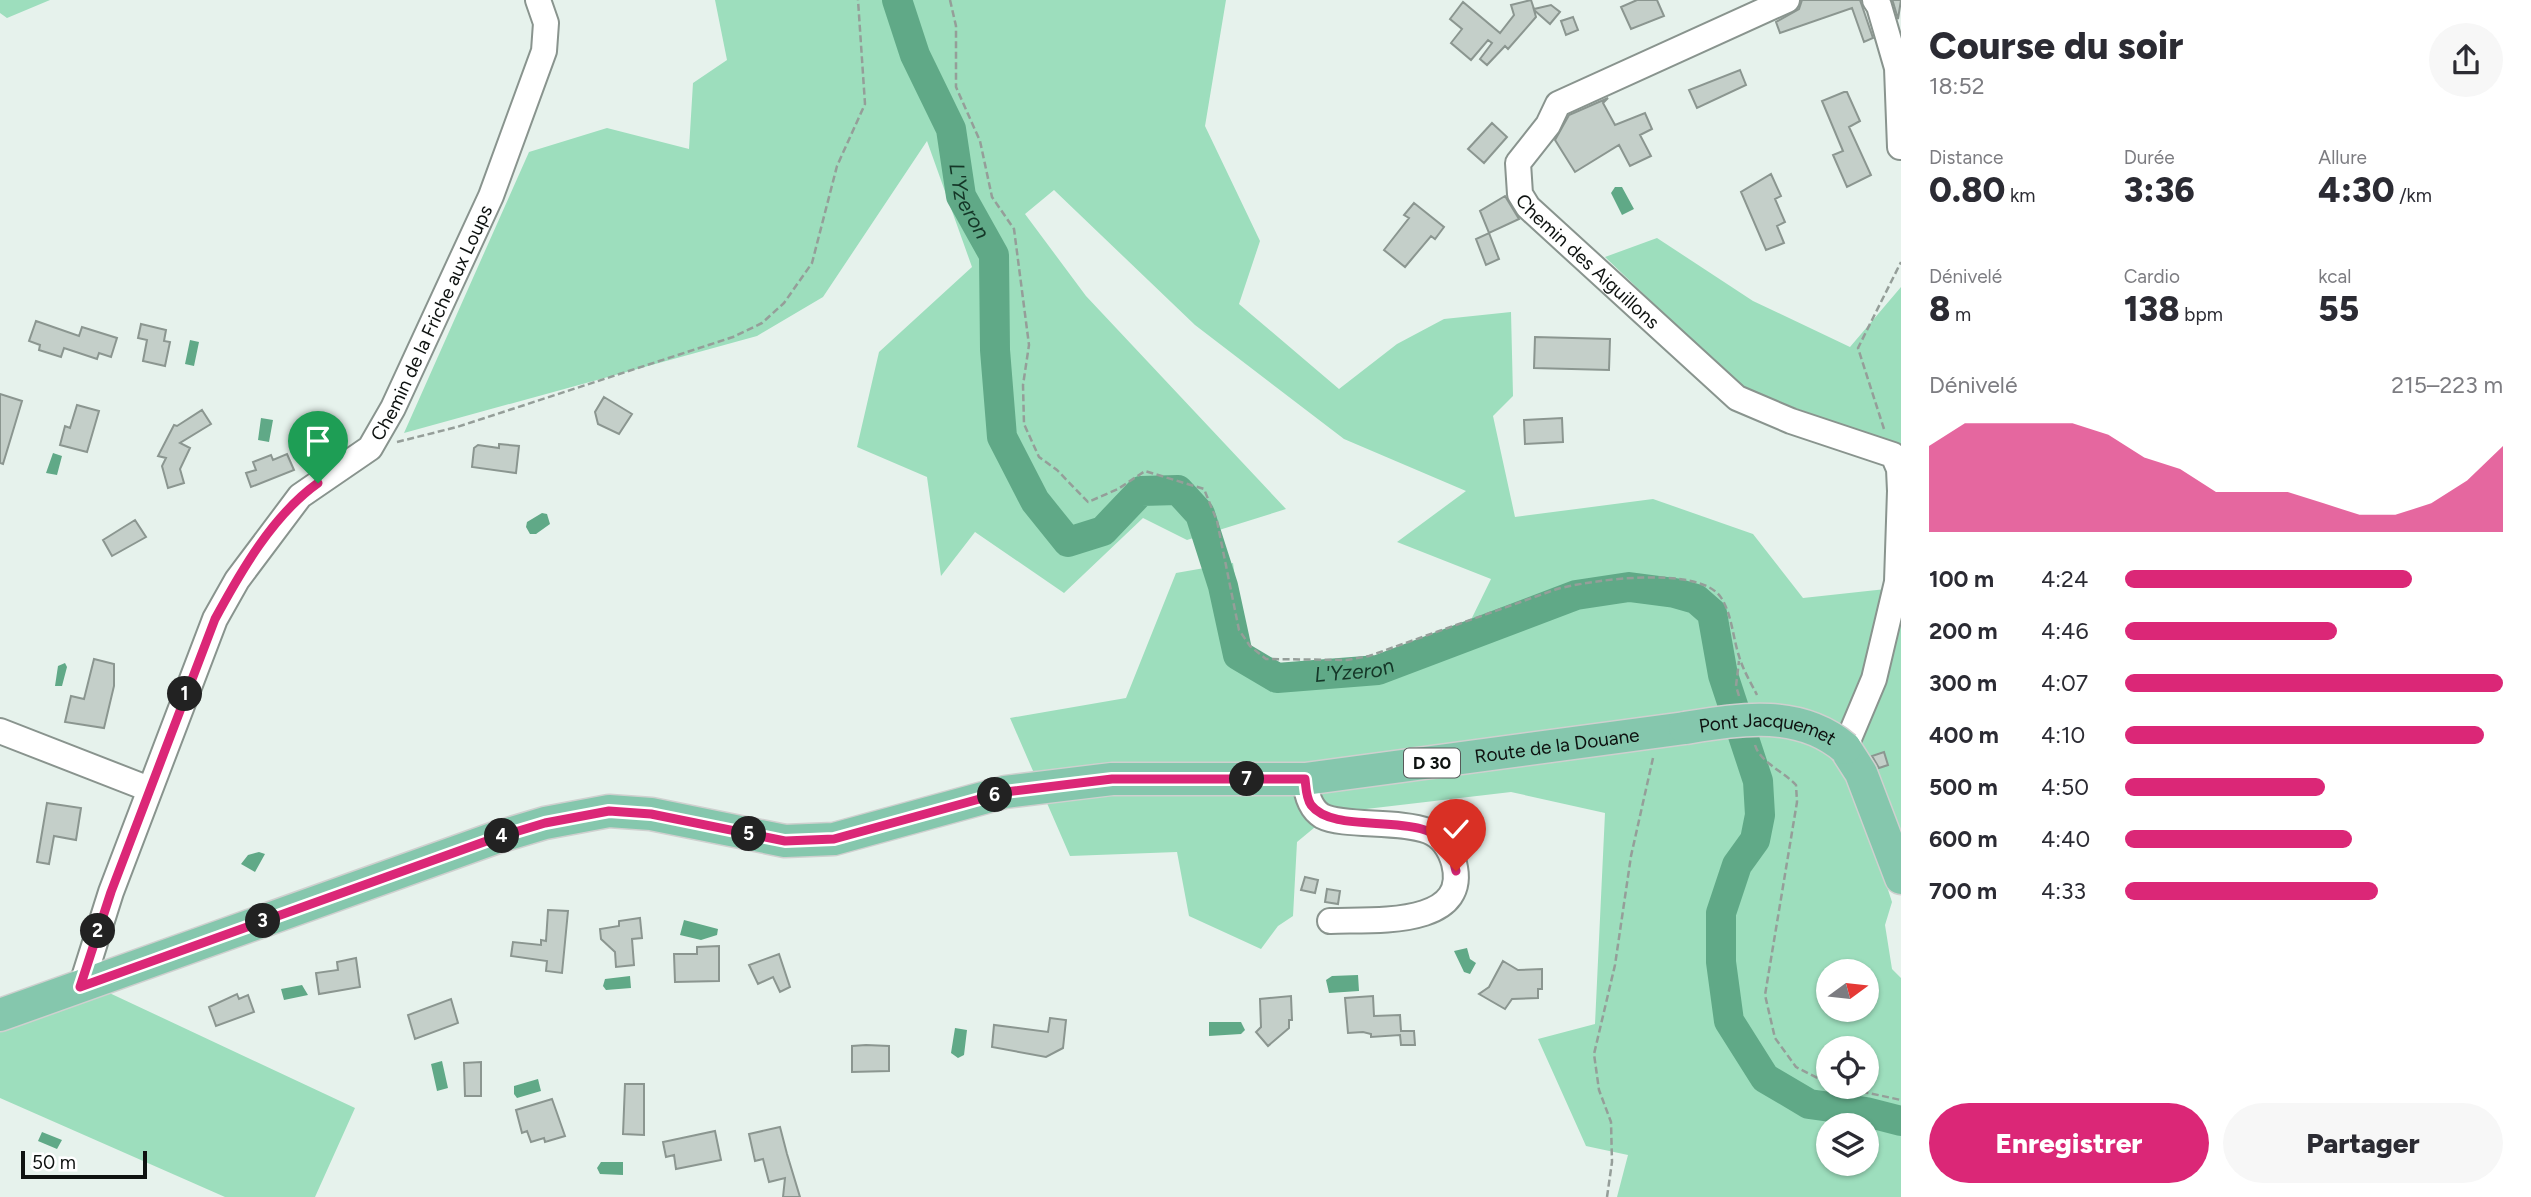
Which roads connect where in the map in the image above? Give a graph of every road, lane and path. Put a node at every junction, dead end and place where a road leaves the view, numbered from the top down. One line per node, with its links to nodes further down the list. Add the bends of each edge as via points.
1 (538, 0): 8 (street, Chemin de la Friche aux Loups, via 546,23 544,51 491,196)
2 (858, 0): 8 (path, via 865,104 837,166 813,263 784,303 762,323 711,345 457,427)
3 (950, 0): 10 (path, via 956,26 956,87 980,141 992,197 1014,229 1030,345 1023,385 1024,424 1039,457 1088,502 1145,471 1204,489 1217,522 1239,630 1250,646 1266,659 1347,660 1557,589 1638,576 1704,583 1717,592 1729,614)
4 (1787, 0): 9 (street, Chemin des Aiguillons, via 1558,104 1548,125 1518,163 1520,194 1558,237 1737,398)
5 (1875, 0): 6 (street, via 1897,68)
6 (1900, 147)
7 (1901, 262): 9 (path, via 1858,348)
8 (370, 448): 18 (street, Chemin de la Friche aux Loups, via 300,496 237,580 215,619)
9 (1893, 455): 16 (street, via 1900,480 1897,582 1874,679)
10 (1740, 659): 11 (path); 12 (path)
11 (1739, 697)
12 (1760, 701)
13 (1671, 730): 16 (main road, Pont Jacquemet / D 30, bridge, via 1750,720 1794,722 1827,734); 17 (main road, Route de la Douane / D 30); 26 (path, via 1631,856 1615,965 1594,1054 1599,1090 1611,1122)
14 (0, 731): 18 (street)
15 (1753, 741): 23 (path, via 1761,757 1796,785 1797,802 1765,995 1775,1038 1796,1067)
16 (1845, 748): 19 (main road, D 30, via 1861,773)
17 (1305, 779): 20 (street, via 1309,803 1322,816 1430,832 1450,847 1456,871 1451,894 1441,907 1419,916); 21 (main road, Route de la Douane / D 30, via 1112,779 1005,792 834,839 785,841 651,814 609,811 495,838)
18 (149, 789): 21 (street, Chemin de la Friche aux Loups)
19 (1901, 878)
20 (1330, 921)
21 (80, 987): 22 (main road, Route de la Douane / D 30)
22 (0, 1015)
23 (1816, 1077)
24 (1879, 1095): 25 (path)
25 (1901, 1100)
26 (1607, 1197)

